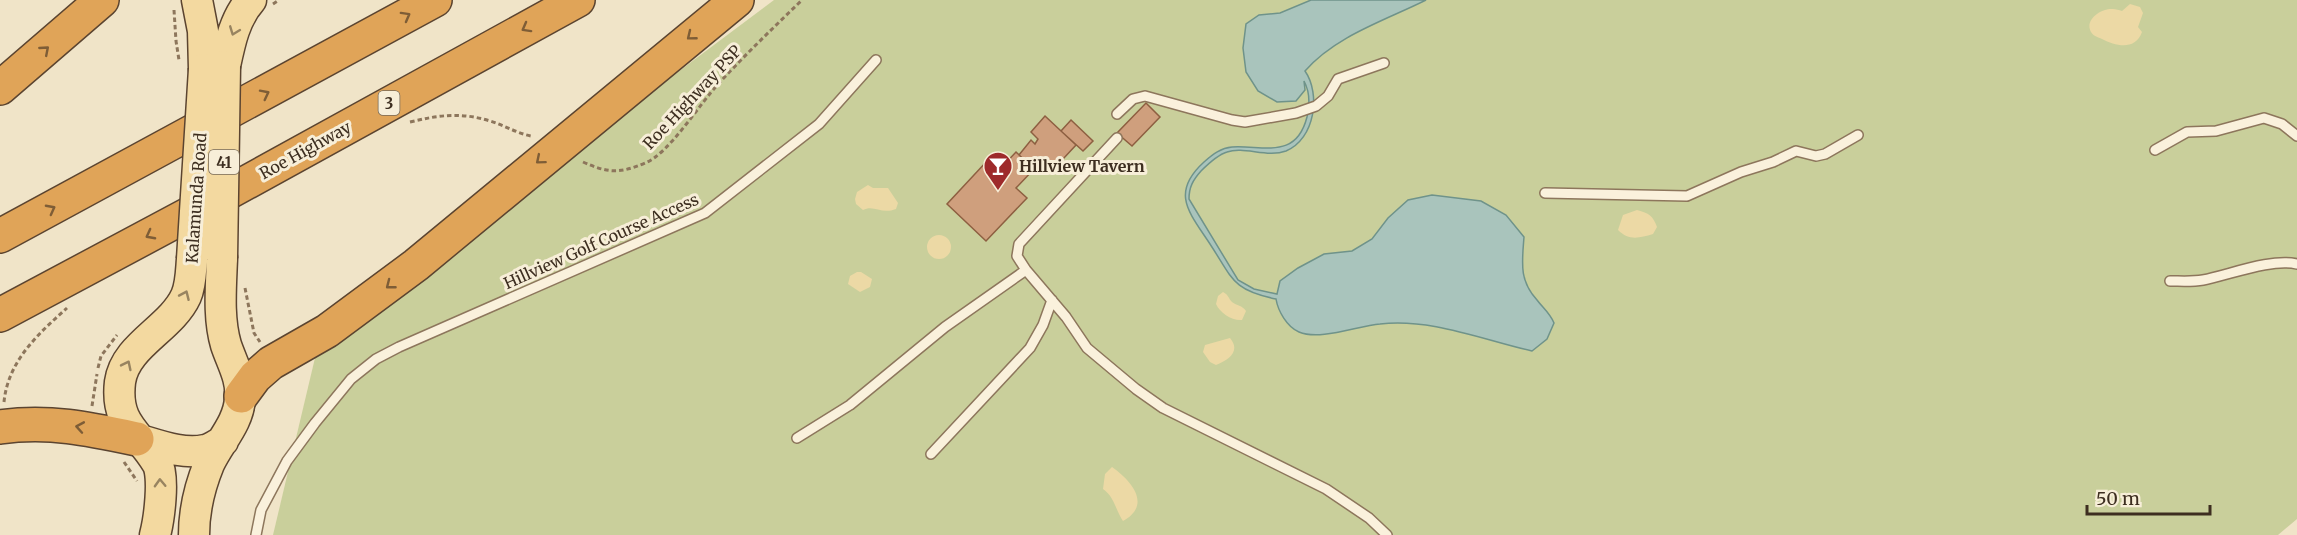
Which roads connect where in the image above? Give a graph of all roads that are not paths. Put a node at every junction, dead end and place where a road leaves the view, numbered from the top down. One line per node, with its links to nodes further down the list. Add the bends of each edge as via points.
1 (102, 0): 10 (highway, one-way to 1)
2 (197, 0): 9 (main road, Kalamunda Road / 41, via 203,31)
3 (251, 0): 9 (main road, Kalamunda Road / 41, one-way to 9, via 232,36)
4 (435, 0): 17 (highway, one-way to 4)
5 (578, 0): 22 (highway, Roe Highway / 3, one-way to 22)
6 (737, 0): 23 (highway, one-way to 23, via 407,272 327,331 271,363)
7 (876, 60): 31 (lane, Hillview Golf Course Access, via 819,124 705,213 399,347 351,379 286,461 261,510)
8 (1384, 63): 11 (lane, via 1338,79 1316,106 1257,121 1232,120 1144,96 1133,99)
9 (203, 68): 23 (main road, Kalamunda Road / 41, bridge, via 222,258 222,324); 27 (main road, Kalamunda Road / 41, one-way to 9, bridge, via 119,399 121,379 130,358 165,325 189,287)
10 (0, 88)
11 (1117, 114)
12 (1858, 135): 16 (lane, via 1825,154 1796,151 1687,196)
13 (2297, 136): 15 (lane, via 2282,124 2264,118 2216,131 2187,132)
14 (1117, 138): 19 (lane, via 1019,244 1017,256)
15 (2155, 150)
16 (1545, 193)
17 (0, 237)
18 (2297, 264): 20 (lane, via 2251,268 2201,281)
19 (1026, 270): 21 (lane); 25 (lane, via 945,327 850,405)
20 (2170, 281)
21 (1052, 300): 28 (lane, via 1030,348); 32 (lane, via 1087,348 1163,408 1326,489)
22 (0, 315)
23 (241, 396): 26 (main road, via 239,410)
24 (2, 417): 27 (highway, one-way to 24, via 63,424 24,423)
25 (797, 438)
26 (223, 441): 27 (main road, via 207,450); 30 (main road, via 210,462 200,493)
27 (128, 448): 29 (main road, Kalamunda Road / 41, one-way to 27, via 160,512 159,464)
28 (931, 454)
29 (155, 535)
30 (194, 535)
31 (256, 535)
32 (1387, 535)

